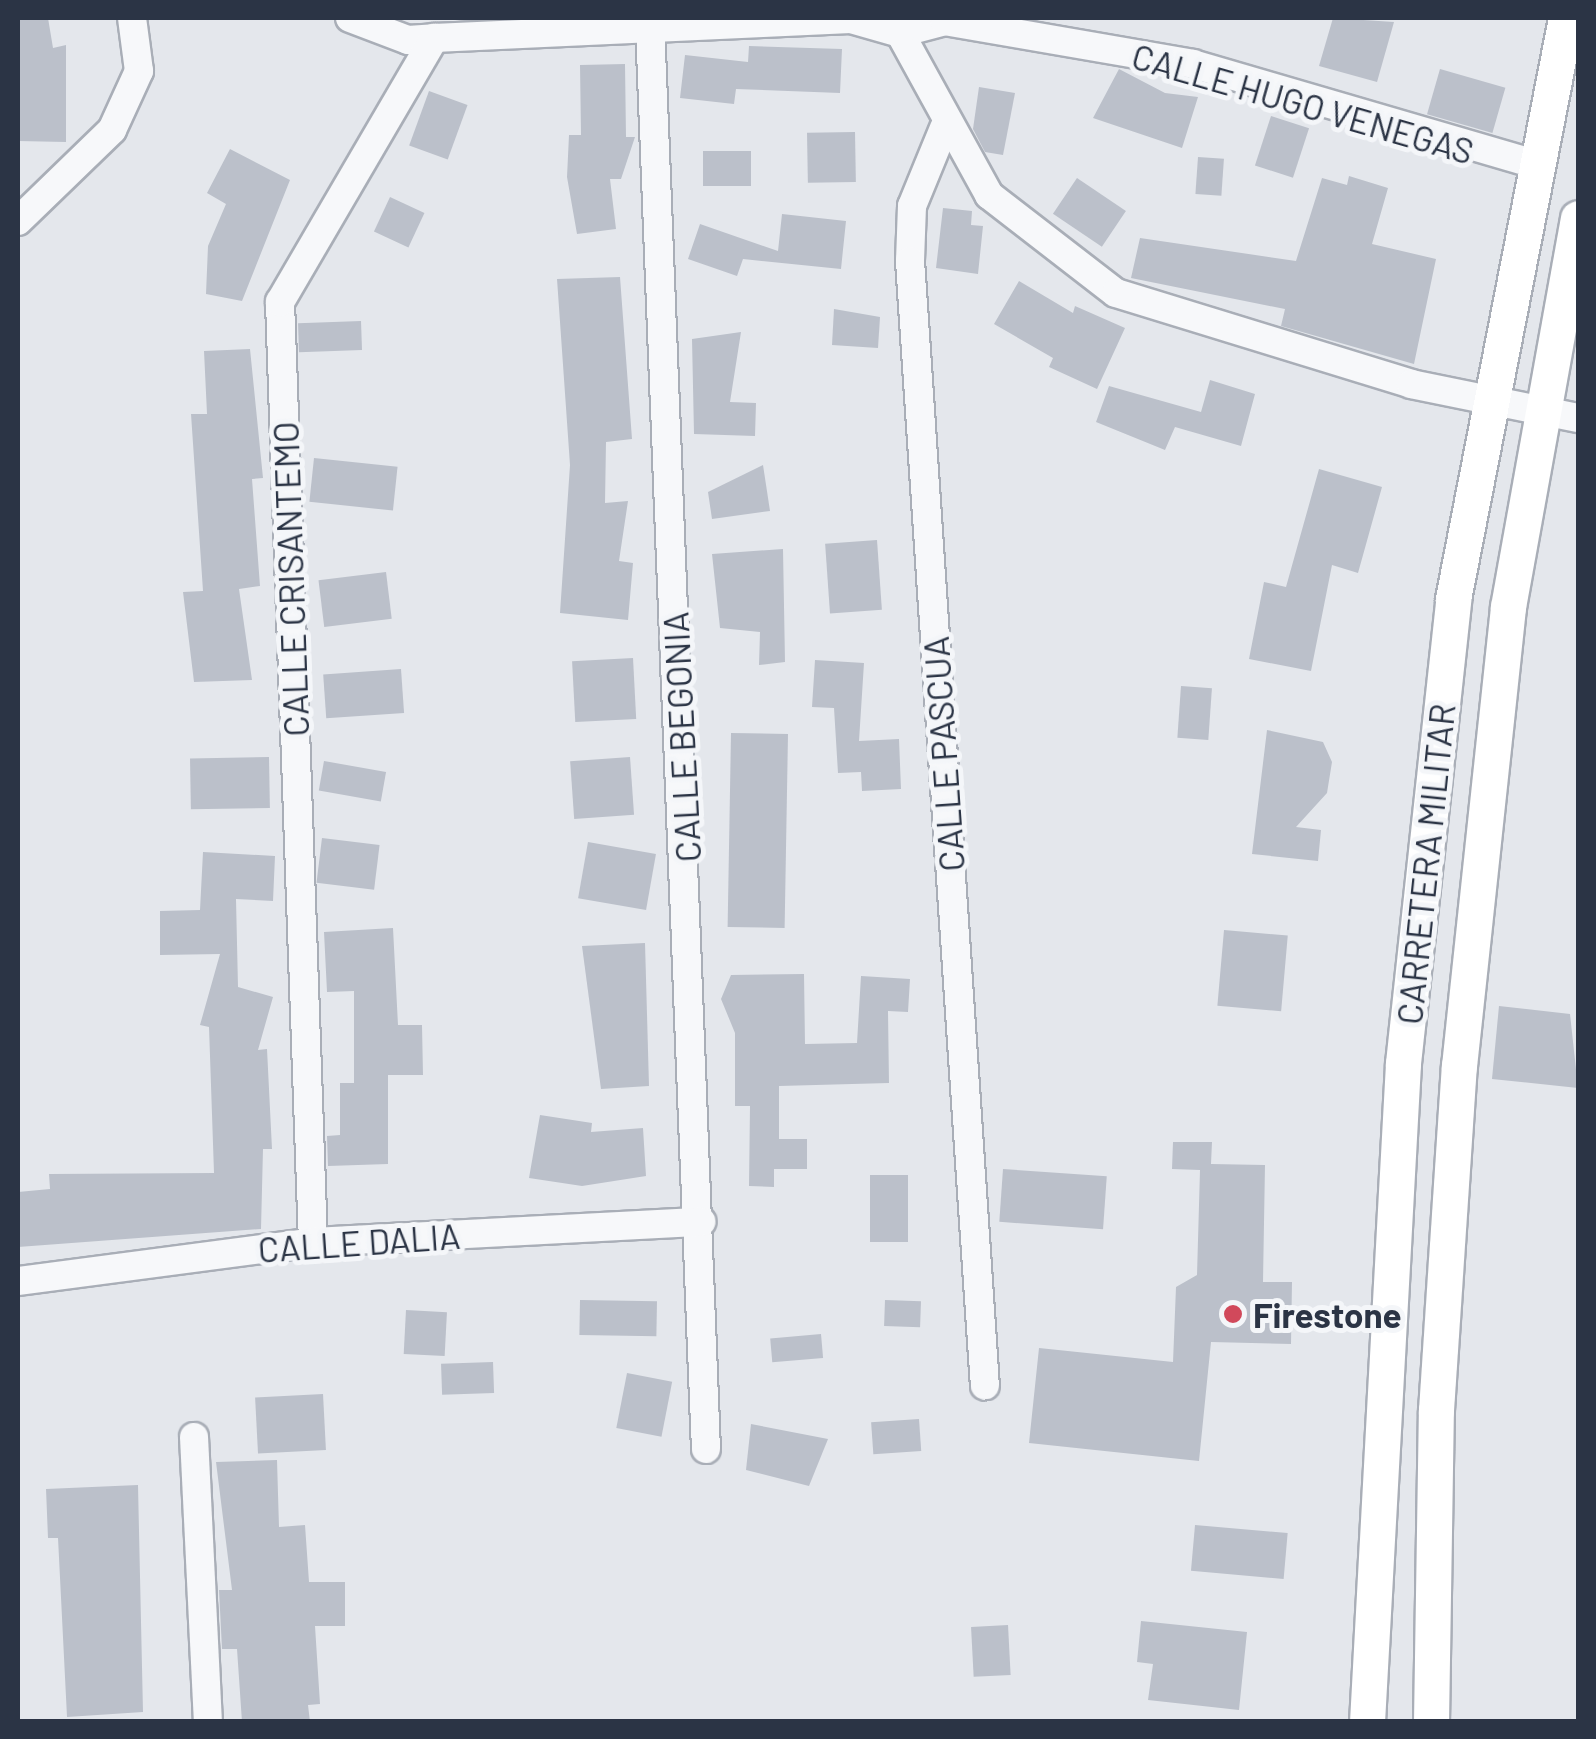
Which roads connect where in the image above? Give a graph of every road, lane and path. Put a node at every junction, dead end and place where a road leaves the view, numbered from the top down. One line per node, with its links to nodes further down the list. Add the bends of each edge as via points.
1 (132, 18): 10 (street, via 138,70 112,130)
2 (350, 18): 5 (street)
3 (1566, 18): 8 (main road, CARRETERA MILITAR)
4 (644, 23): 5 (street); 6 (street, via 851,18); 14 (street, CALLE BEGONIA)
5 (416, 32): 15 (street, CALLE CRISANTEMO, via 280,302)
6 (900, 33): 7 (street); 8 (street, CALLE HUGO VENEGAS, via 945,21 1192,64)
7 (944, 128): 11 (street, via 989,195 1116,293); 17 (street, CALLE PASCUA, via 912,206 910,261)
8 (1531, 163): 11 (main road, CARRETERA MILITAR)
9 (1578, 218): 12 (main road, CARRETERA MILITAR)
10 (18, 221)
11 (1486, 398): 12 (street); 21 (main road, CARRETERA MILITAR, via 1454,600 1403,1063)
12 (1540, 409): 13 (street); 22 (main road, CARRETERA MILITAR, via 1508,606 1458,1066 1436,1410)
13 (1578, 418)
14 (702, 1222): 15 (street, CALLE DALIA); 19 (street, CALLE BEGONIA)
15 (313, 1242): 16 (street, CALLE DALIA)
16 (18, 1281)
17 (985, 1386)
18 (194, 1437): 20 (street)
19 (706, 1449)
20 (208, 1722)
21 (1367, 1722)
22 (1430, 1722)

